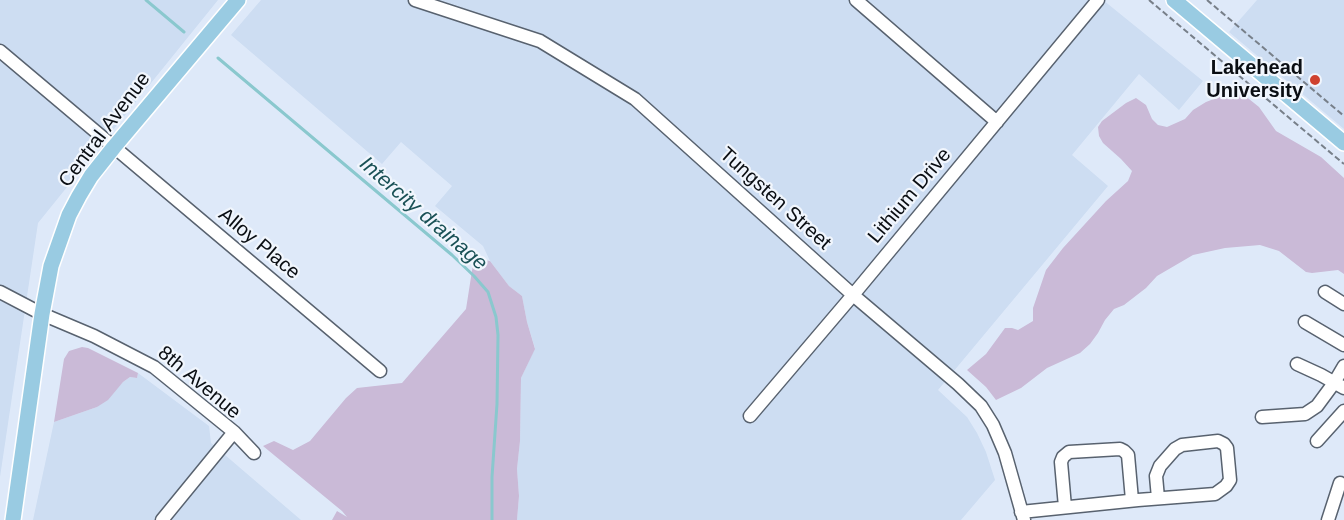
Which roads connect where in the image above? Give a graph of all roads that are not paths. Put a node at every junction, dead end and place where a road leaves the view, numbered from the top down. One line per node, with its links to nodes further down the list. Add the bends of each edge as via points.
1 (238, 0): 11 (main road, Central Avenue)
2 (415, 0): 7 (street, Tungsten Street)
3 (454, 0): 7 (street)
4 (856, 0): 9 (street)
5 (1098, 0): 9 (street, Lithium Drive)
6 (1174, 0): 10 (main road)
7 (445, 10): 14 (street, Tungsten Street, via 540,41 635,99)
8 (0, 51): 11 (street, Alloy Place)
9 (997, 122): 14 (street, Lithium Drive)
10 (1344, 142)
11 (114, 147): 16 (main road, Central Avenue, via 91,176 69,215 51,266); 21 (street, Alloy Place)
12 (0, 292): 16 (street, 8th Avenue)
13 (1324, 292): 15 (street)
14 (853, 295): 24 (street, Lithium Drive); 33 (street, Tungsten Street, via 981,406 1005,453)
15 (1344, 304)
16 (42, 314): 26 (street, 8th Avenue, via 154,367); 34 (main road, Central Avenue)
17 (1305, 322): 18 (street)
18 (1344, 345)
19 (1297, 364): 22 (street)
20 (1344, 366): 22 (street)
21 (380, 371)
22 (1339, 385): 25 (street, via 1305,414)
23 (1344, 411): 27 (street)
24 (750, 416)
25 (1262, 417)
26 (234, 432): 28 (street); 35 (street, 8th Avenue)
27 (1317, 441)
28 (254, 453)
29 (1340, 483): 36 (street)
30 (1158, 498): 30 (street, via 1221,491 1231,475 1224,444 1218,441 1175,449 1156,476); 31 (street)
31 (1132, 500): 32 (street); 32 (street, via 1128,455 1124,451 1069,452 1061,462)
32 (1065, 507): 33 (street)
33 (1022, 516)
34 (13, 520)
35 (162, 520)
36 (1328, 520)

